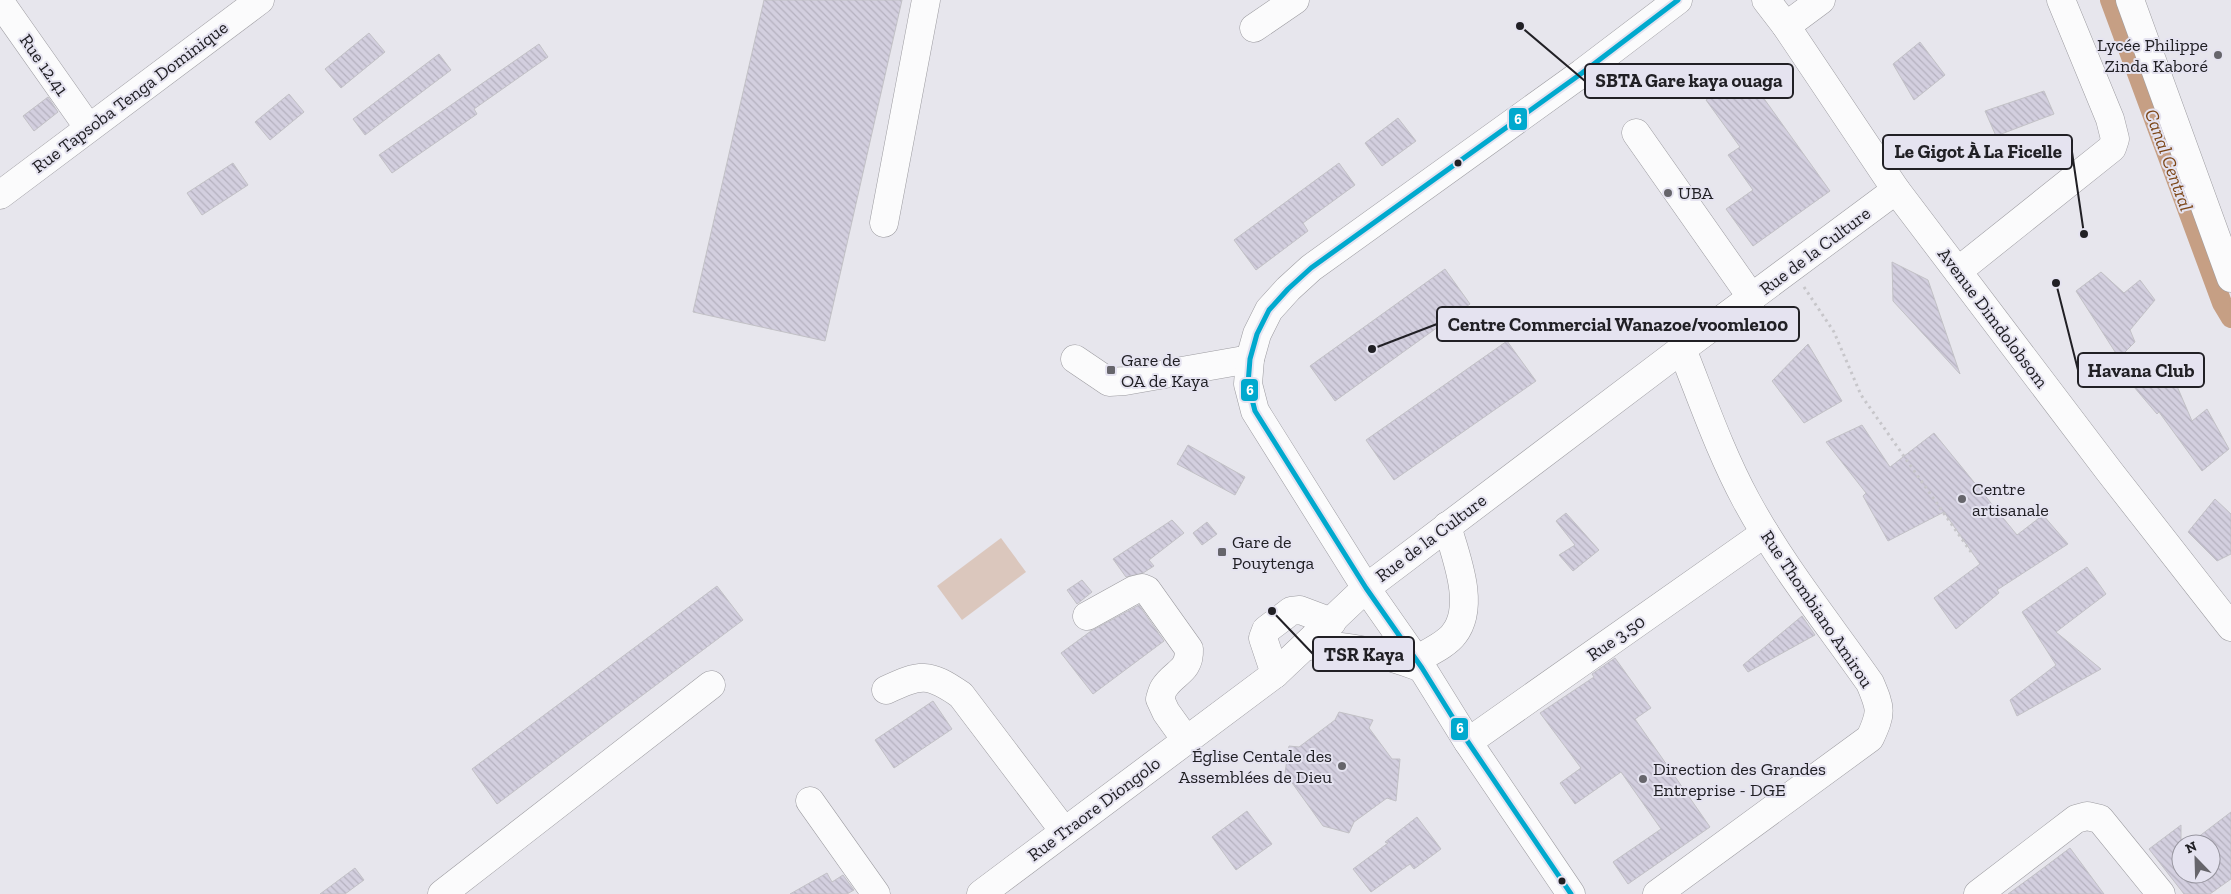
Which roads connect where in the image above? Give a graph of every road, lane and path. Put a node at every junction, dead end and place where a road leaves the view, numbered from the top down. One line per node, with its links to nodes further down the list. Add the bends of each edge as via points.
1 (260, 0): 12 (street, Rue Tapsoba Tenga Dominique)
2 (926, 0): 16 (street)
3 (1295, 0): 11 (street)
4 (1766, 0): 10 (street, Avenue Dimdolobsom)
5 (1821, 0): 10 (street)
6 (2061, 0): 18 (street, via 2110,119 2115,139 2112,148)
7 (2130, 0): 19 (street)
8 (0, 2): 12 (street, Rue 12.41)
9 (1666, 4): 23 (street, Rue de la Culture, via 1582,73 1311,268 1269,310 1257,334)
10 (1786, 26): 14 (street, Avenue Dimdolobsom)
11 (1254, 28)
12 (88, 128): 15 (street, Rue Tapsoba Tenga Dominique)
13 (1636, 133): 20 (street)
14 (1896, 190): 17 (street, Rue de la Culture); 18 (street, Avenue Dimdolobsom)
15 (0, 195)
16 (884, 223)
17 (1791, 270): 20 (street, Rue de la Culture); 26 (path, via 1834,332 1861,395)
18 (1958, 271): 30 (street, Avenue Dimdolobsom)
19 (2231, 278)
20 (1752, 298): 21 (street, Rue de la Culture)
21 (1682, 349): 24 (street, Rue de la Culture); 25 (street, Rue Thombiano Amirou, via 1731,471)
22 (1075, 359): 23 (street, via 1109,382)
23 (1250, 360): 27 (street, Rue de la Culture, via 1248,384 1255,411)
24 (1447, 526): 27 (street, Rue de la Culture); 32 (street, via 1464,588 1461,624 1453,636)
25 (1765, 534): 37 (street, Rue 3.50); 44 (street, Rue Thombiano Amirou, via 1870,683 1880,706 1876,725 1870,738)
26 (1971, 552)
27 (1366, 588): 29 (street, Rue Traore Diongolo); 32 (street)
28 (1086, 616): 36 (street, via 1134,590 1147,590 1189,648 1190,658 1181,672 1164,687 1160,699)
29 (1332, 622): 31 (street, Rue Traore Diongolo); 33 (street, via 1300,610 1291,611 1266,630 1263,638)
30 (2231, 627)
31 (1305, 646): 32 (street, via 1355,647); 33 (street, Rue Traore Diongolo)
32 (1419, 664): 37 (street)
33 (1275, 674): 36 (street, Rue Traore Diongolo)
34 (711, 685): 40 (street)
35 (886, 690): 39 (street, via 915,677 939,680 961,695)
36 (1186, 740): 39 (street, Rue Traore Diongolo)
37 (1468, 742): 43 (street)
38 (810, 801): 41 (street)
39 (1064, 831): 42 (street, Rue Traore Diongolo)
40 (442, 894)
41 (876, 894)
42 (980, 894)
43 (1571, 894)
44 (1657, 894)
45 (1978, 894): 46 (street, via 2076,819 2087,816 2100,819)
46 (2161, 894)

